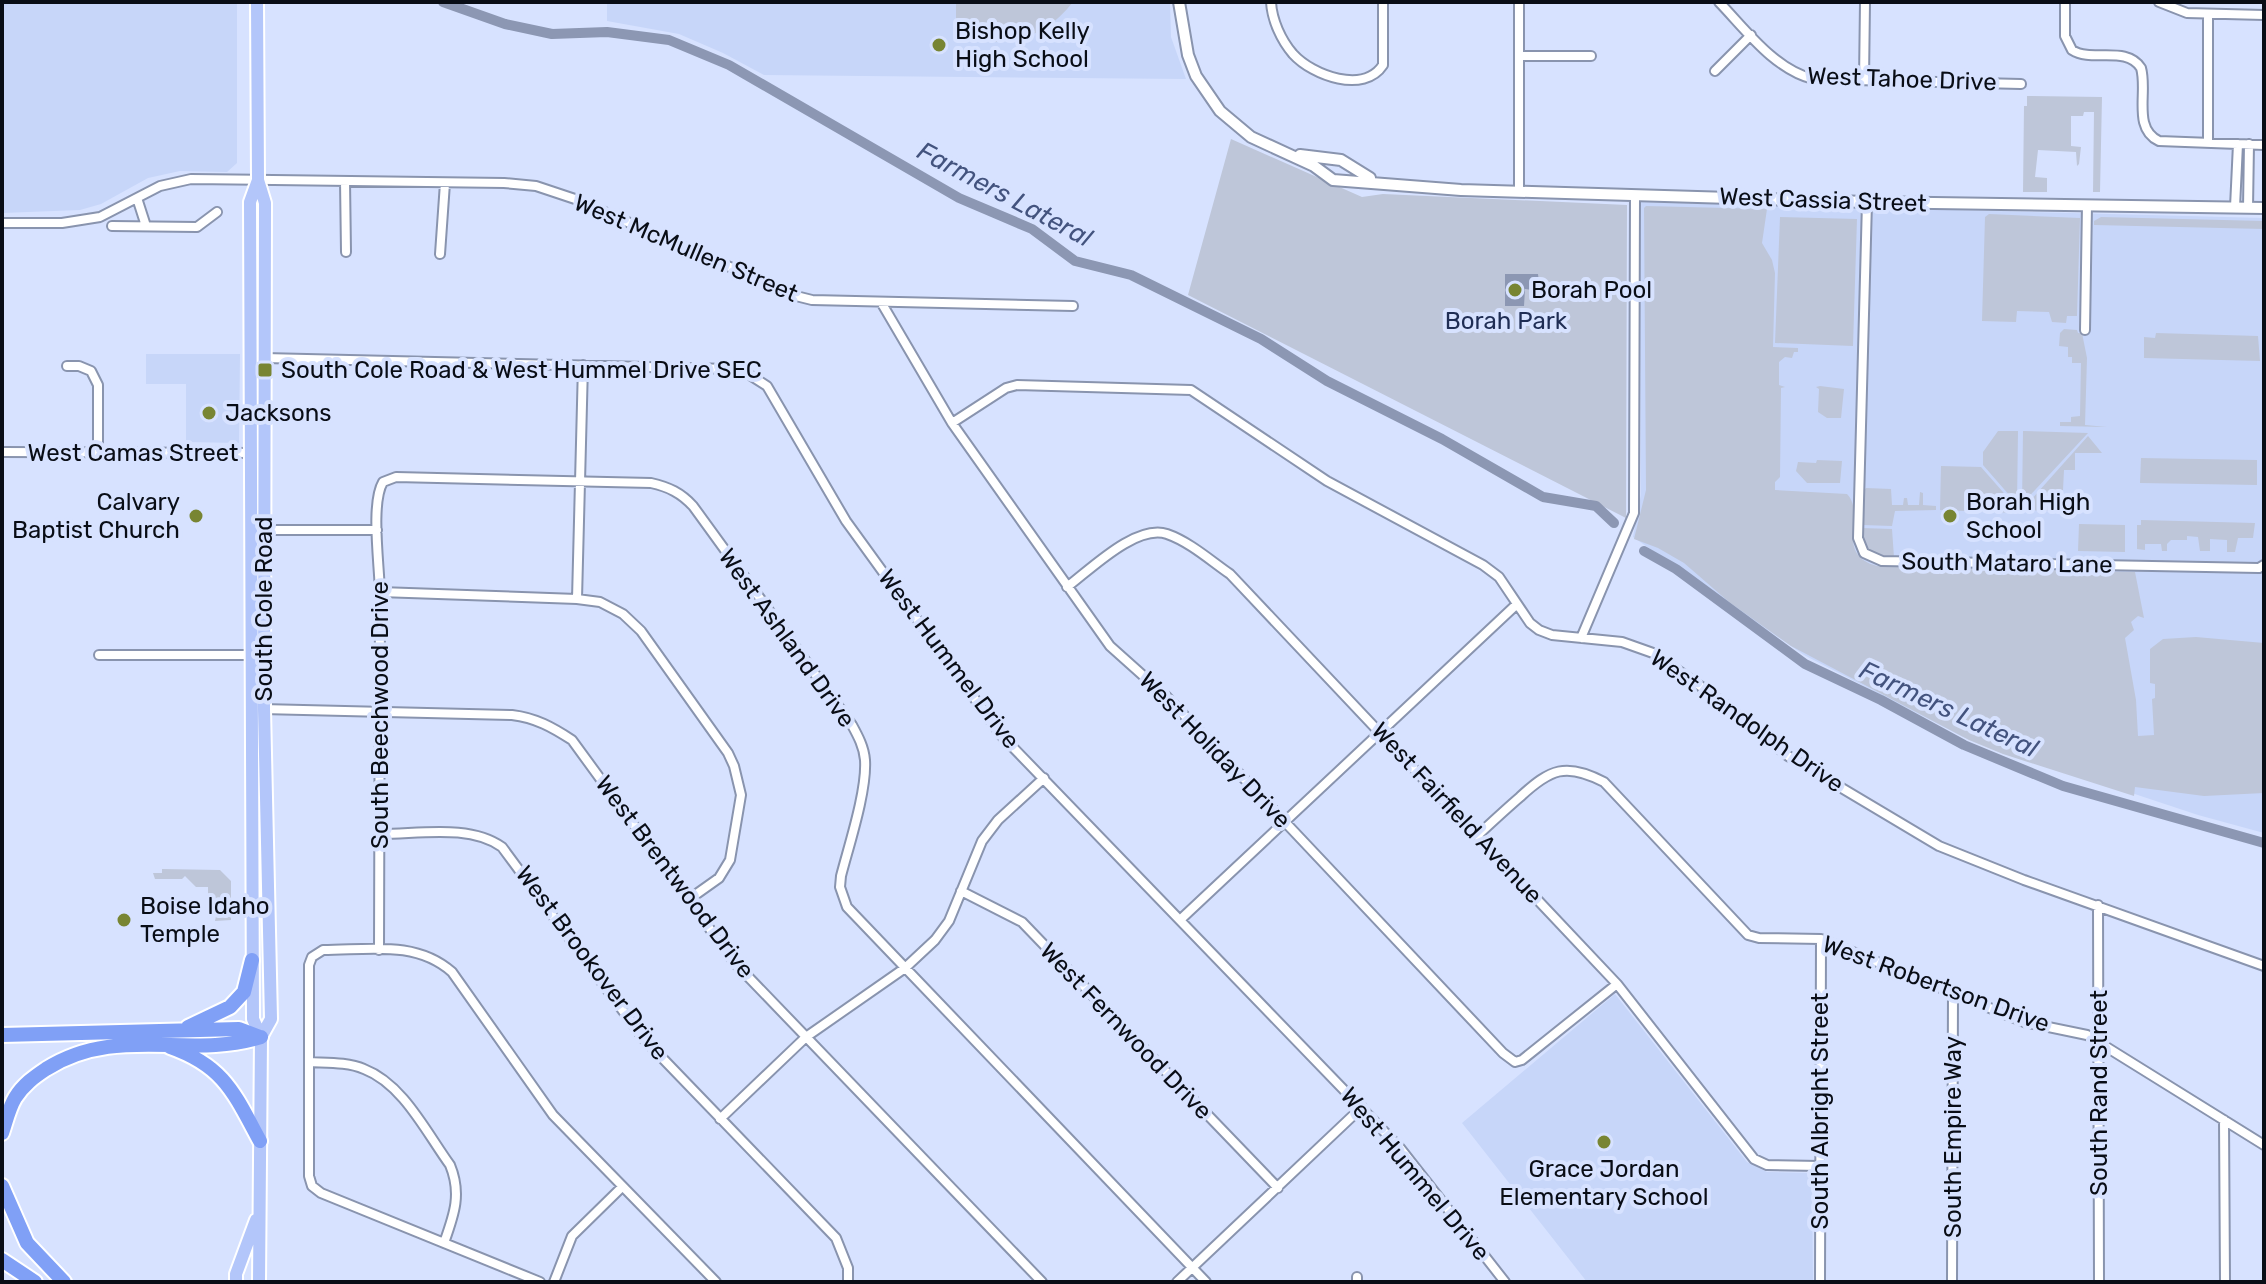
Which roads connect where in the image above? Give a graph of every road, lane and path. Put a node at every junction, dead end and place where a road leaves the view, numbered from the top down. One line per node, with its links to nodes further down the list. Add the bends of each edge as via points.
1 (257, 2): 23 (main road, South Cole Road)
2 (1271, 2): 3 (street, via 1294,55 1331,77 1355,80 1370,78 1383,65)
3 (1383, 2)
4 (1519, 2): 13 (street)
5 (1719, 2): 12 (street, West Tahoe Drive)
6 (1865, 2): 16 (street)
7 (2065, 2): 18 (street, via 2065,36 2072,50 2137,61 2143,123 2149,134 2159,141)
8 (2159, 2): 10 (street, via 2187,13)
9 (1181, 4): 22 (street, West Cassia Street, via 1188,55 1207,93 1235,126)
10 (2208, 14): 11 (street); 18 (street)
11 (2264, 15)
12 (1751, 35): 15 (street); 16 (street, West Tahoe Drive, via 1797,75)
13 (1519, 56): 14 (street); 27 (street)
14 (1591, 56)
15 (1715, 71)
16 (1864, 80): 17 (street, West Tahoe Drive)
17 (2021, 84)
18 (2208, 143): 19 (street)
19 (2238, 144): 20 (street); 32 (street)
20 (2249, 144): 21 (street); 33 (street)
21 (2264, 145)
22 (1279, 150): 26 (street, via 1341,160); 26 (street, West Cassia Street, via 1333,180)
23 (258, 180): 24 (street, West McMullen Street); 29 (street, West McMullen Street, via 191,179); 44 (main road, South Cole Road, via 265,203); 50 (main road, South Cole Road, via 250,202)
24 (345, 181): 25 (street, West McMullen Street); 39 (street)
25 (445, 183): 40 (street); 41 (street, West McMullen Street, via 536,186 796,296)
26 (1383, 184): 27 (street, West Cassia Street)
27 (1519, 191): 28 (street, West Cassia Street)
28 (1635, 195): 30 (street, West Cassia Street); 63 (street, via 1634,513)
29 (137, 198): 36 (street, West McMullen Street, via 100,217); 38 (street)
30 (1867, 202): 31 (street, West Cassia Street); 57 (street, South Mataro Lane, via 1858,538 1864,553 1882,561)
31 (2087, 205): 32 (street, West Cassia Street); 43 (street)
32 (2235, 207): 33 (street, West Cassia Street)
33 (2248, 208): 34 (street, West Cassia Street)
34 (2264, 208)
35 (217, 212): 38 (street, via 197,227)
36 (2, 223)
37 (112, 226): 38 (street)
38 (146, 226)
39 (346, 252)
40 (440, 254)
41 (881, 302): 42 (street, West McMullen Street); 47 (street, West Holiday Drive)
42 (1073, 306)
43 (2085, 330)
44 (264, 358): 45 (street, West Hummel Drive); 51 (main road, South Cole Road)
45 (583, 365): 53 (street); 70 (street, West Hummel Drive, via 730,369 758,378 855,533 1001,735)
46 (67, 366): 49 (street, via 91,371 98,385)
47 (952, 423): 58 (street, West Holiday Drive); 62 (street, West Randolph Drive, via 1017,385 1191,390 1327,481 1483,565 1499,577)
48 (2, 452): 49 (street, West Camas Street)
49 (98, 453): 50 (street, West Camas Street)
50 (250, 453): 51 (street, West Camas Street); 56 (main road, South Cole Road)
51 (264, 453): 54 (main road, South Cole Road)
52 (383, 482): 53 (street, West Ashland Drive, via 396,477); 55 (street, South Beechwood Drive)
53 (581, 482): 61 (street); 82 (street, West Ashland Drive, via 651,483 685,498 852,725 865,760 841,876 842,897)
54 (264, 530): 55 (street); 59 (main road, South Cole Road)
55 (377, 530): 60 (street, South Beechwood Drive)
56 (250, 558): 59 (main road); 65 (main road, South Cole Road)
57 (2264, 565)
58 (1067, 587): 69 (street, West Fairfield Avenue, via 1135,537 1167,534 1241,583); 71 (street, West Holiday Drive, via 1110,646 1167,697)
59 (264, 588): 67 (main road, South Cole Road)
60 (380, 592): 61 (street); 68 (street, South Beechwood Drive)
61 (577, 599): 75 (street, via 600,602 641,631 734,766 741,795 730,860 719,878)
62 (1517, 604): 63 (street, West Randolph Drive, via 1539,630); 69 (street)
63 (1581, 638): 76 (street, West Randolph Drive, via 1622,642 1653,653 1788,756 1939,846)
64 (99, 655): 65 (street)
65 (250, 655): 66 (main road, South Cole Road)
66 (250, 709): 67 (street, West Brentwood Drive); 80 (main road, South Cole Road)
67 (264, 709): 68 (street, West Brentwood Drive); 87 (main road, South Cole Road, via 271,1019)
68 (379, 712): 72 (street, South Beechwood Drive); 75 (street, West Brentwood Drive, via 512,715 549,724 581,751)
69 (1381, 732): 71 (street); 73 (street, West Fairfield Avenue)
70 (1044, 778): 74 (street, via 982,841); 77 (street, West Hummel Drive)
71 (1285, 822): 77 (street); 83 (street, West Holiday Drive, via 1515,1062)
72 (381, 834): 79 (street, South Beechwood Drive); 93 (street, West Brookover Drive, via 467,834 502,847 643,1038)
73 (1478, 835): 78 (street, West Robertson Drive, via 1541,777 1554,771 1587,773 1604,782 1748,935); 83 (street, West Fairfield Avenue)
74 (961, 891): 82 (street, via 943,931); 101 (street, West Fernwood Drive, via 1022,922)
75 (688, 900): 88 (street, West Brentwood Drive, via 734,962)
76 (2098, 905): 81 (street, West Randolph Drive); 89 (street, South Rand Street)
77 (1181, 919): 92 (street, West Hummel Drive)
78 (1821, 939): 84 (street, West Robertson Drive); 98 (street, South Albright Street)
79 (379, 950): 91 (street, via 323,950 312,957); 100 (street, via 427,955 452,972 553,1115)
80 (252, 960): 85 (highway, via 244,992 230,1007); 87 (main road, South Cole Road, via 253,1019)
81 (2264, 966)
82 (905, 968): 88 (street); 105 (street, West Ashland Drive)
83 (1617, 984): 98 (street, West Fairfield Avenue, via 1754,1159 1767,1165)
84 (1953, 993): 89 (street, West Robertson Drive, via 2024,1022 2087,1035); 119 (street, South Empire Way)
85 (180, 1031): 86 (highway); 87 (highway, via 239,1029)
86 (2, 1033)
87 (261, 1037): 90 (highway, via 239,1044); 96 (main road, South Cole Road)
88 (806, 1037): 93 (street); 114 (street, West Brentwood Drive)
89 (2099, 1043): 94 (street, West Robertson Drive); 120 (street, South Rand Street)
90 (162, 1045): 95 (highway, via 92,1048 64,1058 30,1079 15,1099); 96 (highway, via 197,1057 220,1075)
91 (309, 1062): 103 (street, via 362,1068 398,1093 455,1177 456,1211); 103 (street, via 312,1186)
92 (1362, 1107): 101 (street); 117 (street, West Hummel Drive)
93 (720, 1119): 113 (street, West Brookover Drive, via 836,1238)
94 (2224, 1120): 97 (street, West Robertson Drive); 121 (street)
95 (2, 1133)
96 (260, 1141): 102 (main road, South Cole Road)
97 (2264, 1145)
98 (1819, 1166): 118 (street, South Albright Street)
99 (2, 1186): 107 (highway, via 27,1243)
100 (622, 1187): 111 (street, via 572,1236); 112 (street)
101 (1278, 1188): 105 (street)
102 (258, 1213): 108 (main road); 109 (main road, South Cole Road)
103 (444, 1243): 110 (street)
104 (2, 1260): 106 (highway)
105 (1192, 1267): 115 (street); 116 (street, West Ashland Drive)
106 (35, 1282)
107 (64, 1282)
108 (236, 1282)
109 (259, 1282)
110 (540, 1282)
111 (554, 1282)
112 (716, 1282)
113 (848, 1282)
114 (1041, 1282)
115 (1177, 1282)
116 (1206, 1282)
117 (1505, 1282)
118 (1820, 1282)
119 (1952, 1282)
120 (2099, 1282)
121 (2225, 1282)

